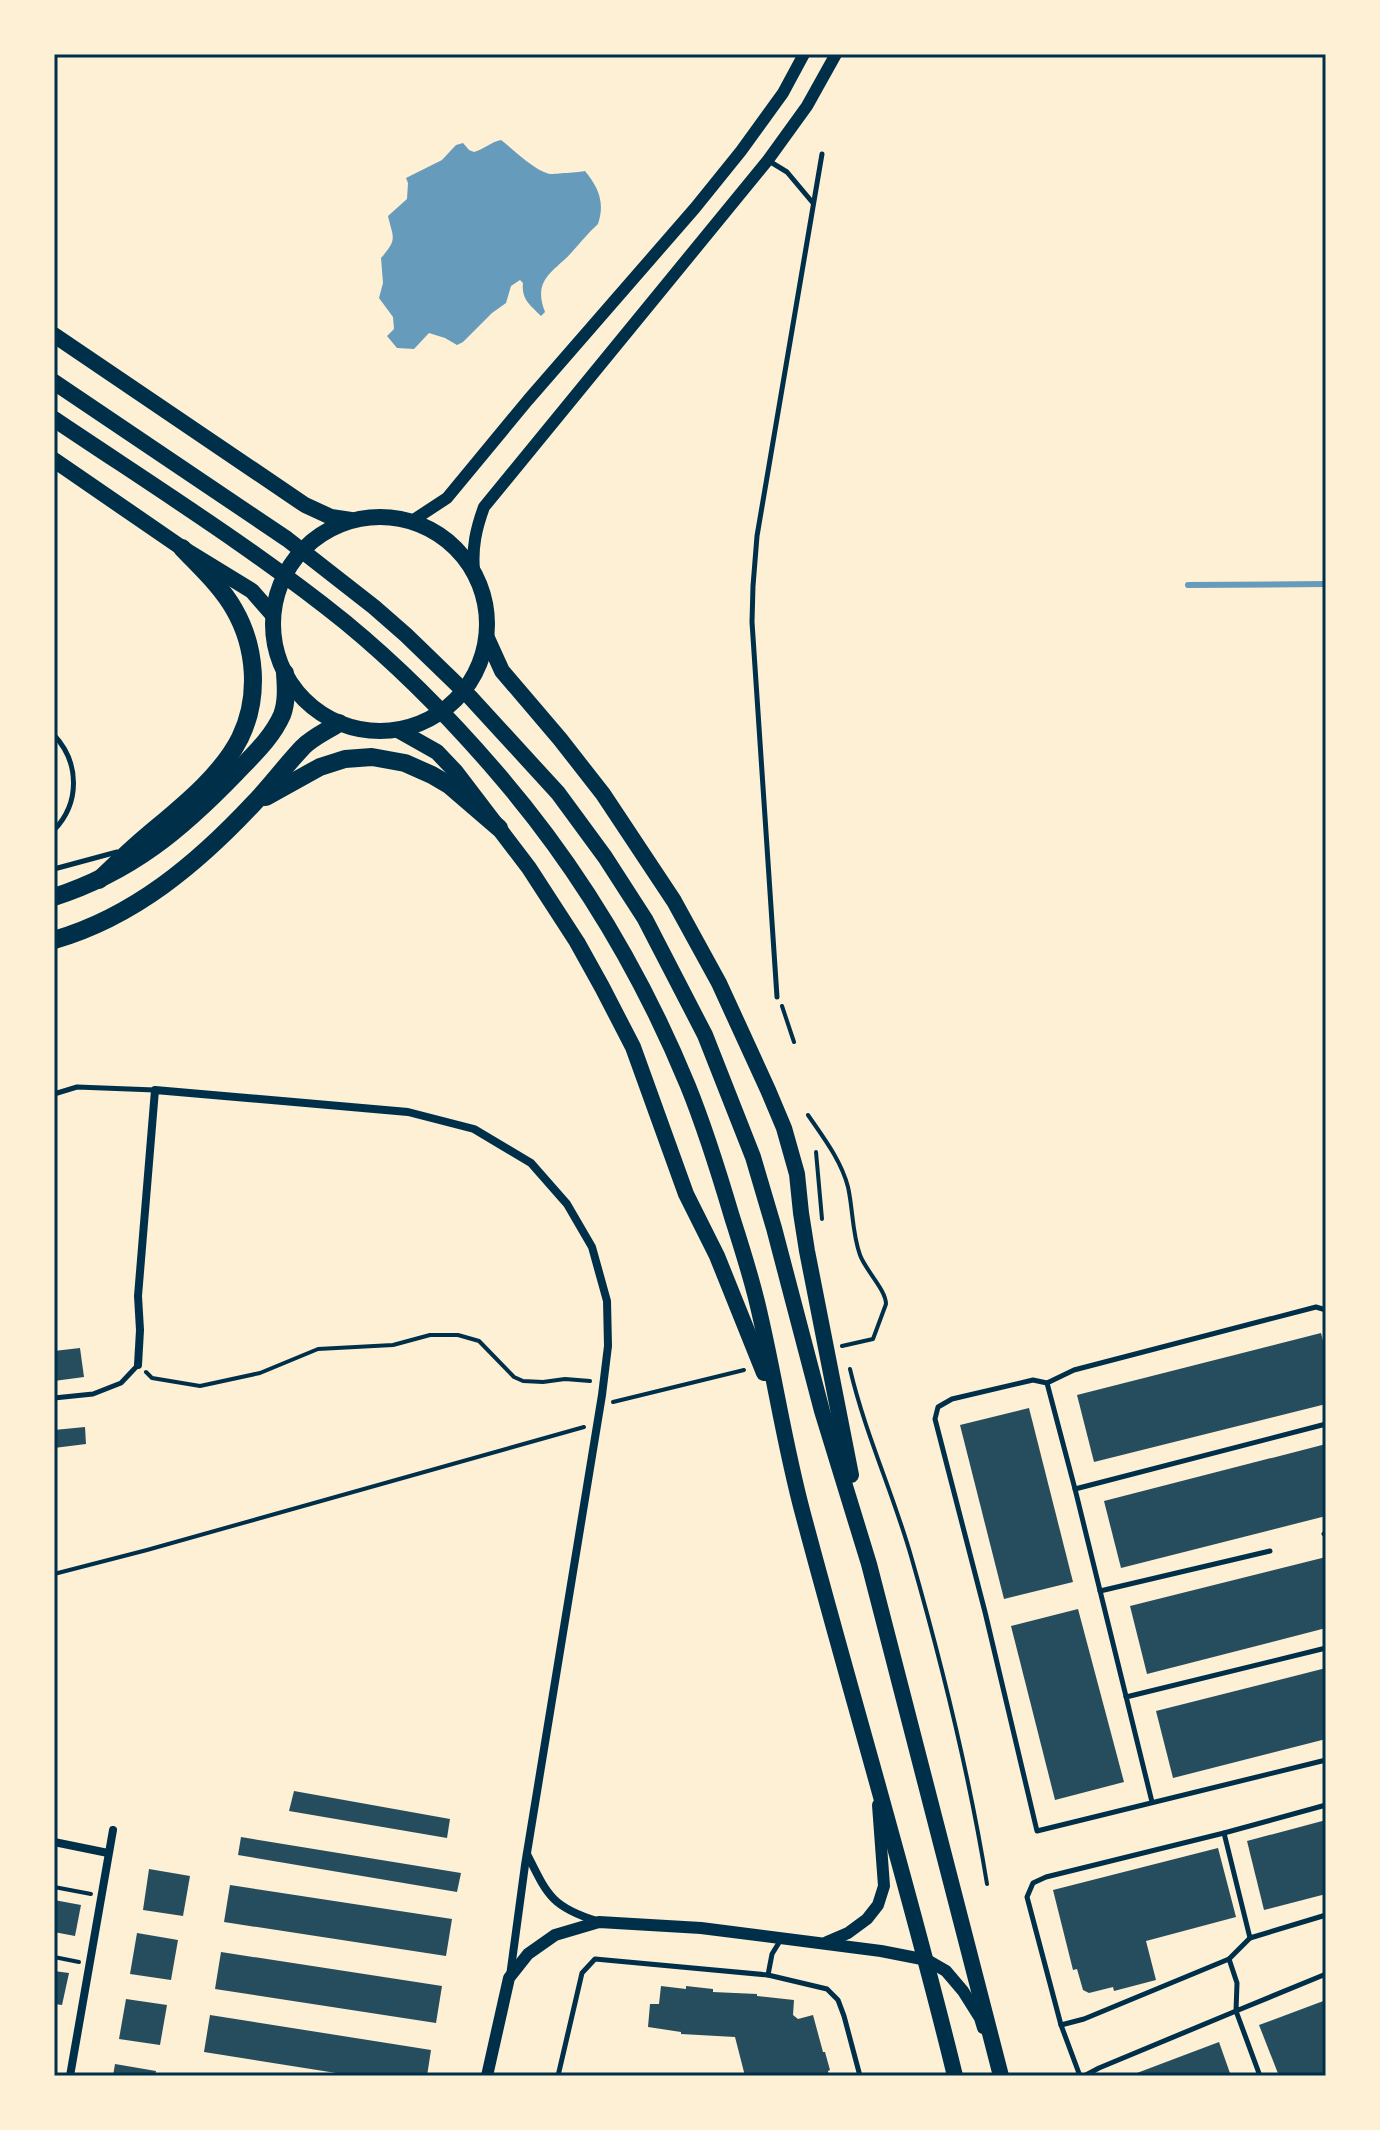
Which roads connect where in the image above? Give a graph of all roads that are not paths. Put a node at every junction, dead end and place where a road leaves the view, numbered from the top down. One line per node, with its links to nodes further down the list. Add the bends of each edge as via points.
1 (804, 54): 11 (street, via 783,93 695,208 447,498)
2 (836, 54): 4 (street)
3 (822, 154): 5 (lane)
4 (768, 160): 5 (lane, via 787,172); 13 (street, via 484,507 472,548)
5 (813, 203): 28 (lane, via 753,586)
6 (54, 335): 10 (main road, via 305,505 331,517)
7 (54, 382): 39 (main road, via 287,539 374,607 436,663 585,828 626,888 683,990 723,1078 753,1157)
8 (54, 419): 35 (main road, via 346,623 432,702 560,852 641,987 689,1087 753,1287)
9 (54, 460): 12 (main road)
10 (360, 518): 11 (main road); 14 (main road, via 324,533 294,559)
11 (412, 521): 13 (main road, via 447,540)
12 (182, 548): 14 (main road, via 252,591); 23 (highway, via 239,619 252,662 251,701 239,739 224,762)
13 (474, 570): 15 (main road, via 486,603)
14 (273, 615): 16 (main road)
15 (487, 638): 18 (main road, via 472,681 458,698 420,724); 39 (main road, via 502,671 603,794 674,901 719,983 784,1128)
16 (285, 673): 17 (main road, via 298,693); 25 (highway, via 282,714 246,763 160,844)
17 (339, 723): 18 (main road); 20 (highway, via 303,747)
18 (398, 730): 21 (main road, via 446,760)
19 (54, 735): 22 (lane, via 69,756 74,785 69,811)
20 (253, 804): 21 (highway, via 320,767 372,757 432,775); 27 (highway, via 195,861 143,900)
21 (499, 828): 35 (main road, via 577,942 633,1047 686,1194)
22 (54, 830)
23 (134, 848): 24 (lane); 25 (highway)
24 (54, 869)
25 (99, 880): 26 (highway)
26 (54, 897)
27 (54, 940)
28 (777, 997)
29 (155, 1090): 30 (lane, via 77,1087); 32 (street, via 138,1296); 51 (street, via 408,1112 474,1129 531,1163 567,1204 592,1247 607,1301 604,1384)
30 (54, 1094)
31 (1326, 1310): 33 (lane, via 1316,1307 1074,1370)
32 (138, 1365): 34 (lane, via 121,1383 93,1394)
33 (1047, 1383): 37 (lane); 45 (lane, via 1033,1380 952,1399 938,1407 935,1419 1037,1831)
34 (54, 1398)
35 (779, 1408): 44 (main road, via 804,1520)
36 (1326, 1424): 37 (lane)
37 (1075, 1489): 40 (lane)
38 (1270, 1551): 40 (lane)
39 (869, 1564): 69 (main road)
40 (1100, 1591): 42 (lane)
41 (1326, 1648): 42 (lane)
42 (1126, 1697): 45 (lane)
43 (1326, 1760): 45 (lane)
44 (877, 1782): 56 (street, via 884,1886 878,1905 848,1933); 58 (main road)
45 (1152, 1802)
46 (1326, 1805): 48 (lane)
47 (113, 1830): 50 (street)
48 (1224, 1833): 54 (lane); 63 (lane, via 1033,1883 1027,1897)
49 (54, 1842): 50 (street)
50 (108, 1853): 64 (street)
51 (527, 1853): 53 (street, via 552,1899 575,1915); 61 (street)
52 (1326, 1915): 54 (lane)
53 (599, 1922): 55 (street); 61 (street, via 555,1935 528,1954)
54 (1250, 1938): 57 (lane)
55 (789, 1939): 56 (street); 60 (lane, via 772,1954)
56 (824, 1943): 58 (street)
57 (1229, 1959): 62 (lane, via 1237,1983); 63 (lane)
58 (927, 1960): 68 (main road); 69 (street, via 946,1971 980,2018)
59 (1326, 1974): 62 (lane)
60 (768, 1975): 66 (lane, via 595,1959 582,1973); 67 (lane, via 827,1989 838,2000)
61 (509, 1978): 65 (street)
62 (1236, 2011): 70 (lane); 71 (lane)
63 (1061, 2025): 70 (lane)
64 (70, 2076)
65 (487, 2076)
66 (558, 2076)
67 (860, 2076)
68 (955, 2076)
69 (1000, 2076)
70 (1082, 2076)
71 (1260, 2076)

